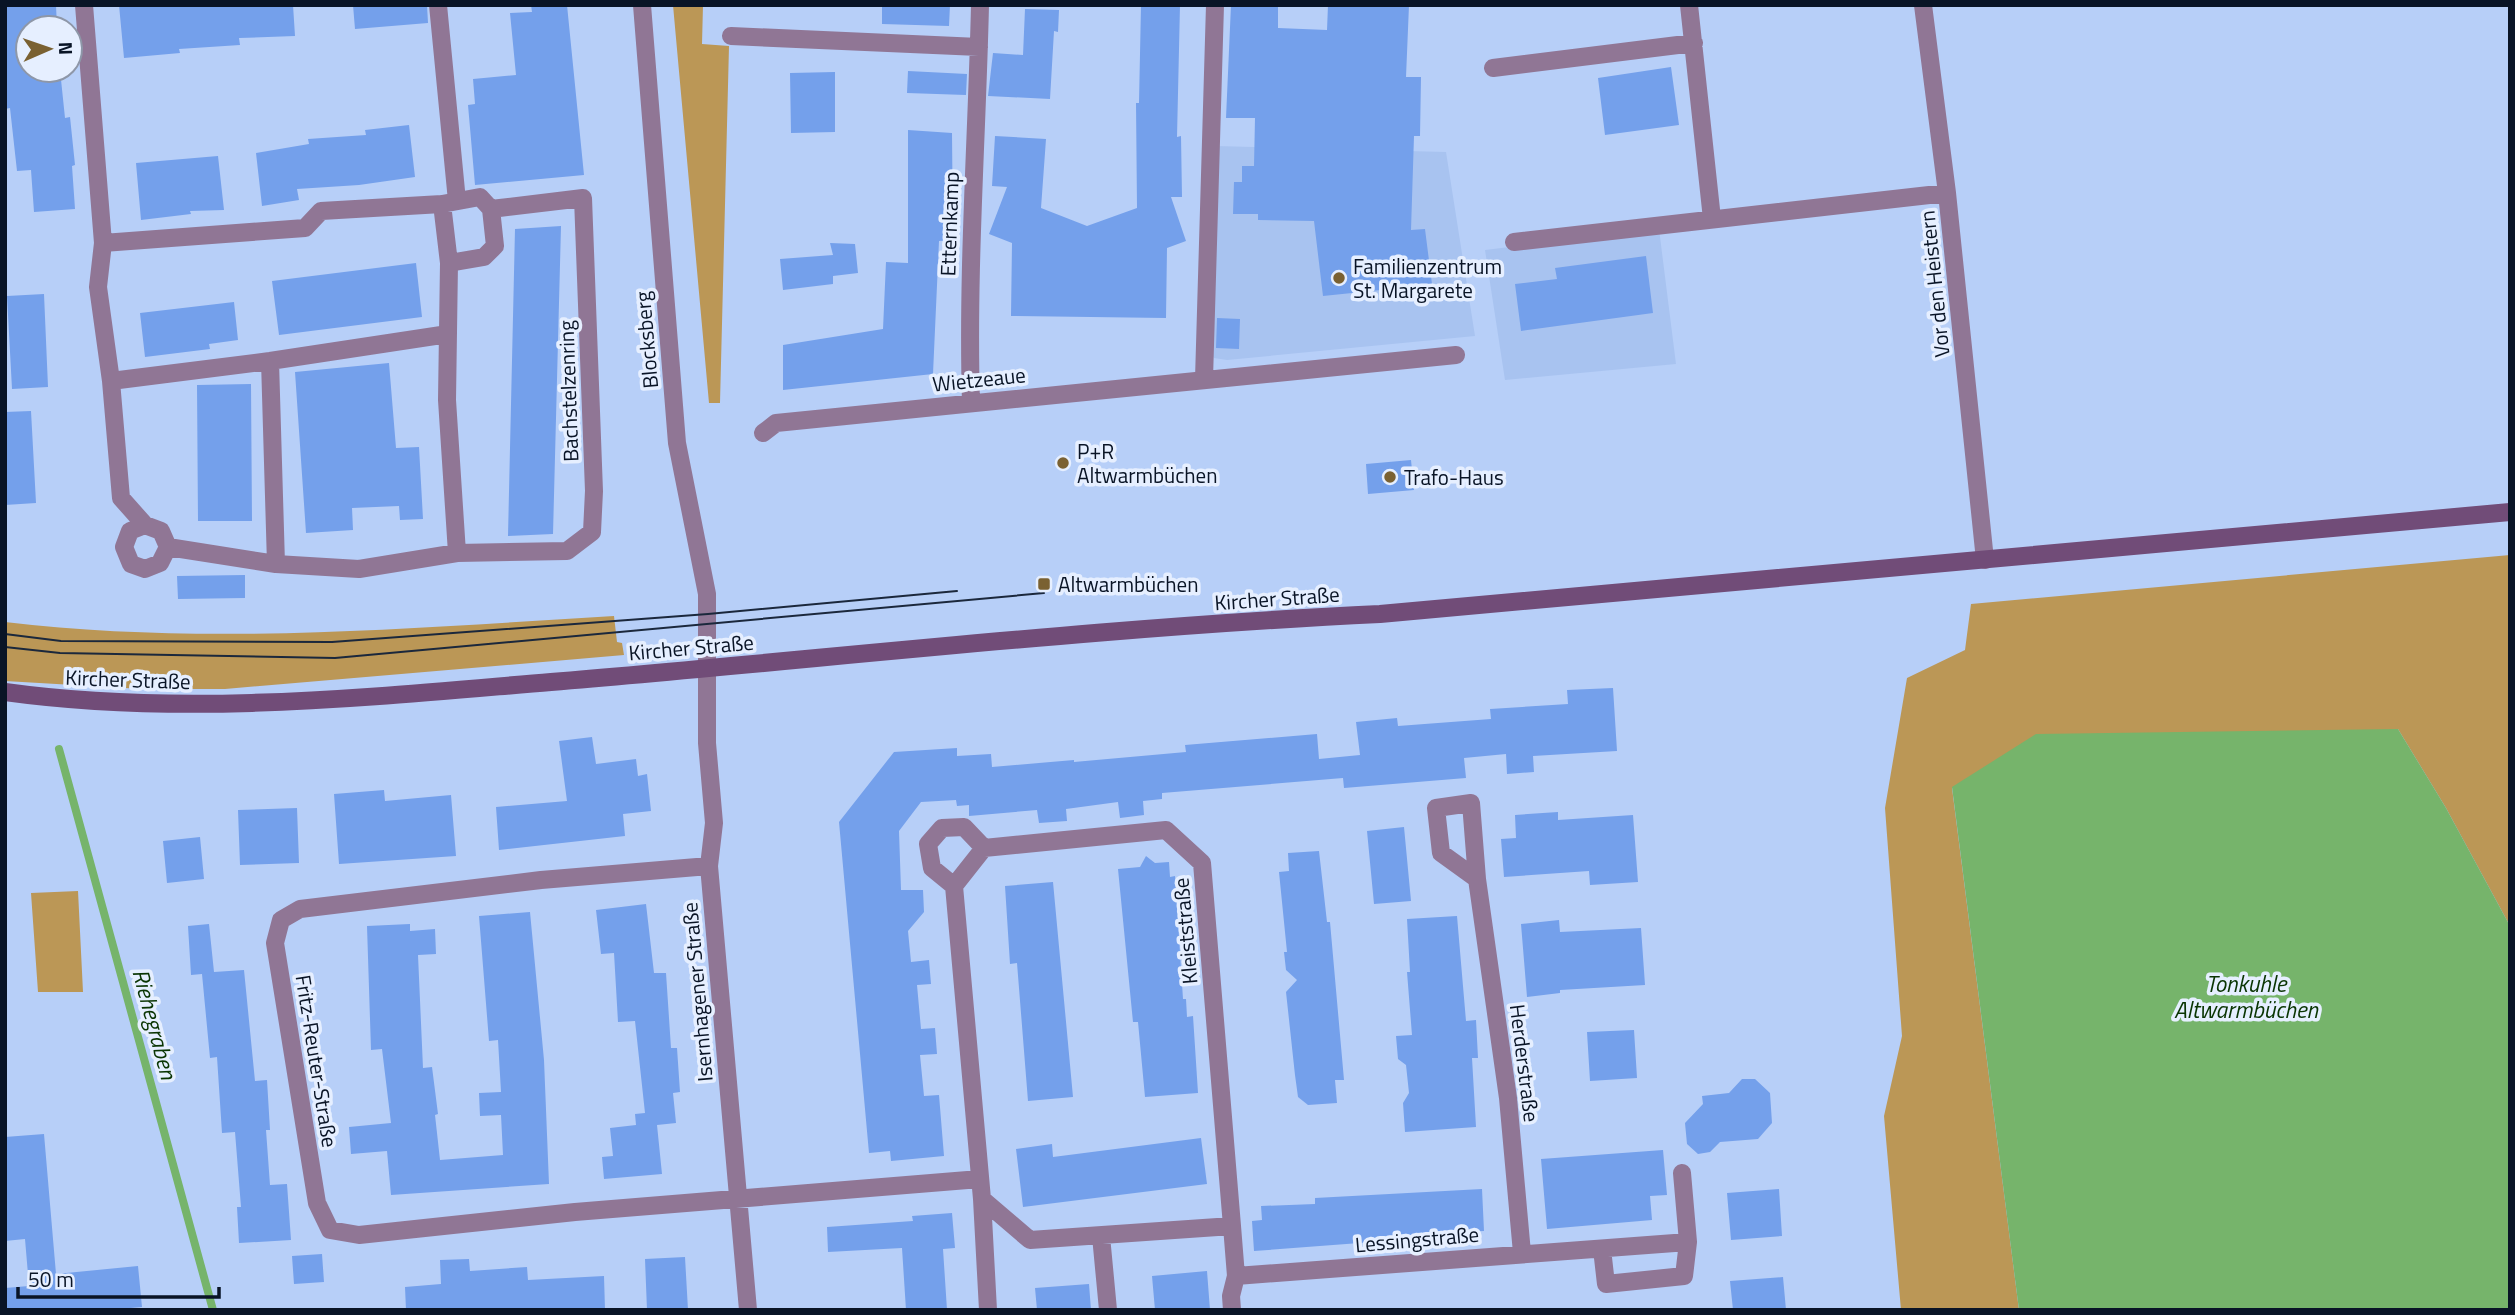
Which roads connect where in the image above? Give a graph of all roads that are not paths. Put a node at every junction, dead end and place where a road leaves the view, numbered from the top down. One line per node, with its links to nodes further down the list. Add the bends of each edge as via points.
1 (84, 5): 17 (street)
2 (438, 5): 13 (street)
3 (642, 5): 32 (street, Blocksberg, via 677,443 707,594)
4 (980, 5): 10 (street, Etternkamp)
5 (1214, 5): 22 (street)
6 (1689, 5): 9 (street)
7 (1923, 5): 12 (street, Vor den Heistern)
8 (731, 36): 10 (street)
9 (1694, 43): 11 (street); 15 (street)
10 (979, 47): 24 (street, Etternkamp, via 970,270)
11 (1493, 68)
12 (1947, 193): 15 (street); 30 (street, Vor den Heistern)
13 (449, 202): 14 (street, Bachstelzenring, via 480,197); 17 (street, Bachstelzenring, via 321,211 304,228); 18 (street)
14 (491, 209): 18 (street, via 495,246 484,257); 29 (street, Bachstelzenring, via 583,198 592,532 567,551)
15 (1713, 219): 16 (street)
16 (1514, 242)
17 (103, 243): 23 (street, via 99,287)
18 (449, 263): 19 (street)
19 (449, 334): 21 (street); 29 (street, via 447,400)
20 (1456, 355): 22 (street, Wietzeaue)
21 (270, 361): 23 (street); 31 (street)
22 (1204, 380): 24 (street, Wietzeaue)
23 (111, 381): 27 (street, via 121,498)
24 (971, 403): 25 (street, Wietzeaue, via 776,423)
25 (763, 433)
26 (2510, 512): 30 (main road, Kircher Straße)
27 (145, 525): 28 (street, via 161,531); 28 (street, via 130,531 124,547 131,564 145,569 160,564)
28 (167, 547): 31 (street, Bachstelzenring)
29 (457, 553): 31 (street, Bachstelzenring, via 359,569)
30 (1984, 560): 32 (main road, Kircher Straße)
31 (276, 564)
32 (708, 669): 33 (main road, Kircher Straße, via 208,705 71,701); 35 (street, Isernhagener Straße, via 707,743 714,823)
33 (5, 692)
34 (984, 848): 37 (street); 37 (street, via 964,827 942,828 928,844 932,868); 42 (street, Kleiststraße, via 1166,830 1202,863)
35 (709, 866): 40 (street, Isernhagener Straße); 40 (street, Fritz-Reuter-Straße, via 541,880 300,909 281,920 275,943 317,1203 330,1230 359,1235)
36 (1477, 879): 46 (street, Herderstraße, via 1508,1098)
37 (954, 886): 39 (street)
38 (1682, 1173): 44 (street)
39 (980, 1179): 40 (street); 41 (street)
40 (737, 1199): 48 (street, Isernhagener Straße)
41 (982, 1199): 43 (street, via 1030,1240); 49 (street)
42 (1232, 1226): 43 (street); 47 (street)
43 (1101, 1236): 50 (street)
44 (1688, 1242): 45 (street, Lessingstraße); 45 (street, via 1684,1276 1606,1284)
45 (1602, 1249): 46 (street, Lessingstraße)
46 (1522, 1253): 47 (street, Lessingstraße)
47 (1236, 1276): 51 (street)
48 (748, 1310)
49 (988, 1310)
50 (1108, 1310)
51 (1232, 1310)

